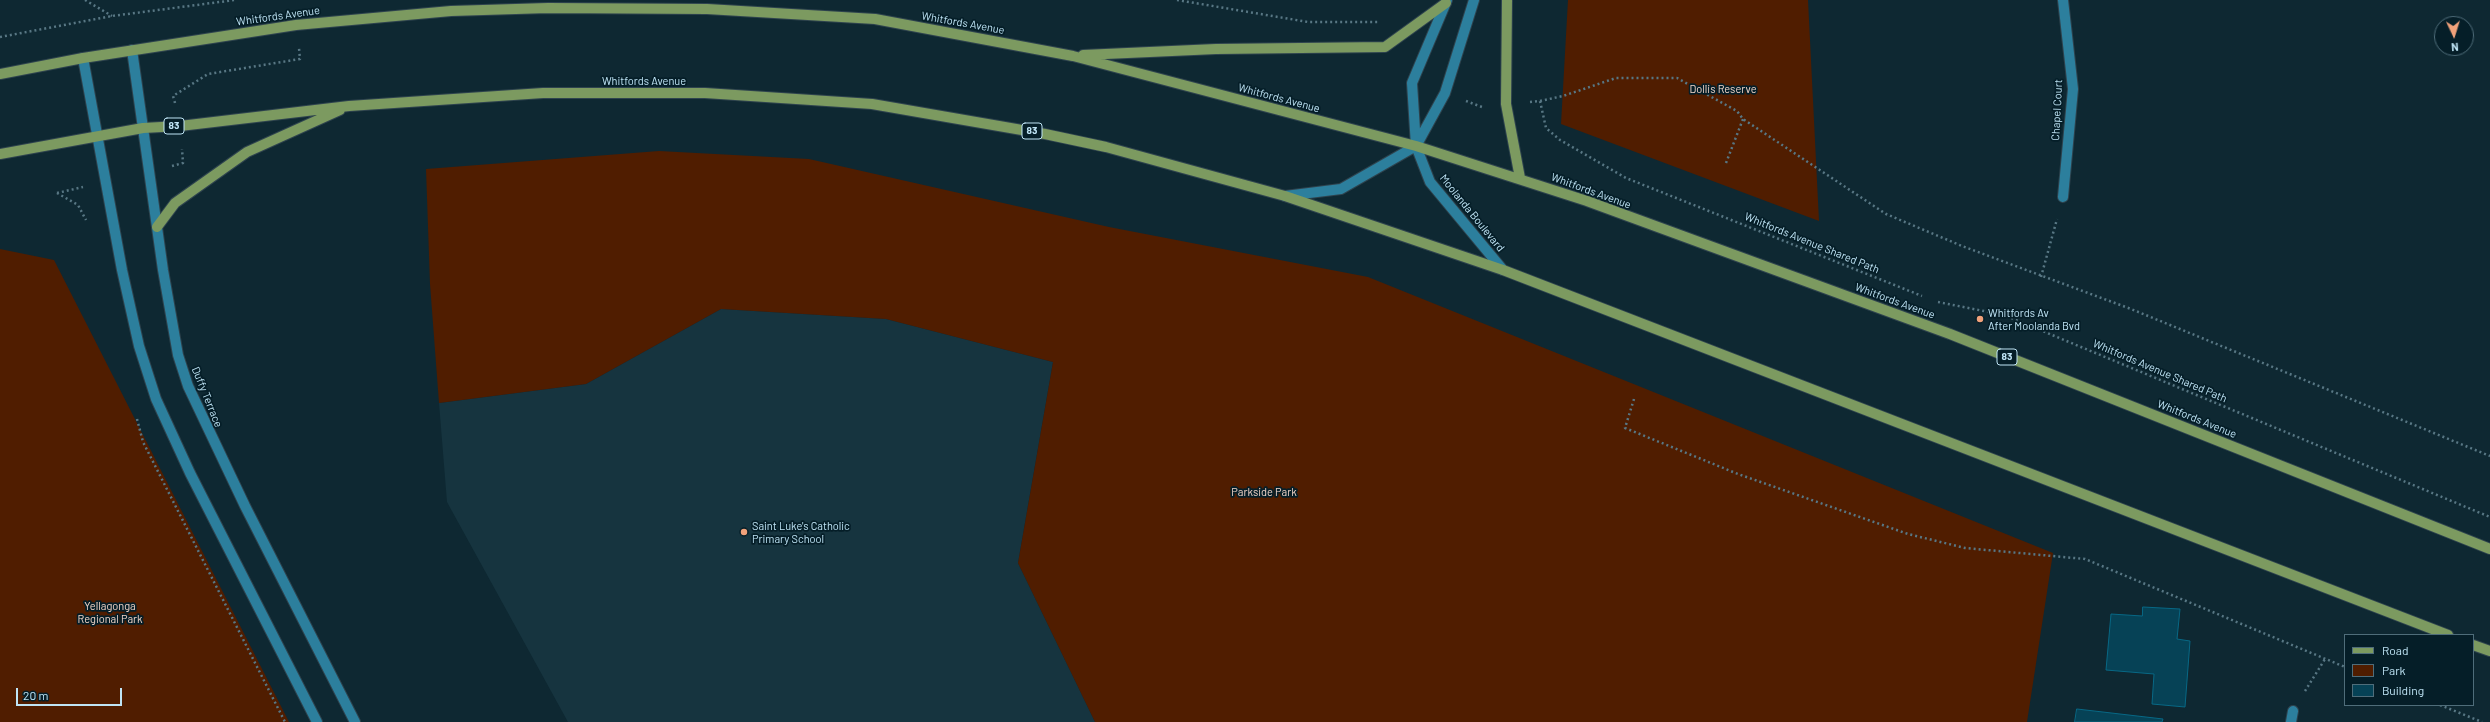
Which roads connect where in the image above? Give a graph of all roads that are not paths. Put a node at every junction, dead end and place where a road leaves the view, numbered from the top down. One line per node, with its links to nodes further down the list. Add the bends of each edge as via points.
1 (1474, 0): 12 (street, via 1445,93)
2 (1507, 0): 14 (main road, via 1506,104)
3 (2063, 0): 16 (street, Chapel Court, via 2073,89)
4 (1446, 2): 6 (main road, via 1385,47 1216,49); 12 (street, Moolanda Boulevard, via 1412,82)
5 (132, 50): 6 (main road, Whitfords Avenue / 83, via 296,25 451,11 556,8 707,10 875,19); 7 (main road, Whitfords Avenue / 83); 10 (street, Duffy Terrace)
6 (1073, 56): 12 (main road, Whitfords Avenue / 83)
7 (83, 58): 8 (main road, Whitfords Avenue / 83); 11 (street)
8 (0, 74)
9 (349, 106): 10 (main road, Whitfords Avenue / 83); 15 (main road, Whitfords Avenue / 83, via 543,93 705,92 872,104 1098,145); 17 (main road, via 247,152 175,203)
10 (143, 128): 11 (main road, Whitfords Avenue / 83); 17 (street, Duffy Terrace)
11 (96, 135): 13 (main road, Whitfords Avenue / 83); 24 (street, via 139,346 156,399 190,473)
12 (1416, 146): 14 (main road, Whitfords Avenue / 83); 15 (street, via 1341,189); 18 (street, Moolanda Boulevard, via 1430,182)
13 (0, 154)
14 (1520, 178): 19 (main road, Whitfords Avenue / 83, via 1950,334)
15 (1285, 196): 18 (main road, Whitfords Avenue / 83)
16 (2063, 197)
17 (157, 227): 25 (street, Duffy Terrace, via 178,355 188,386 245,506)
18 (1503, 270): 20 (main road, Whitfords Avenue / 83)
19 (2490, 548)
20 (2445, 634)
21 (2474, 645): 22 (main road)
22 (2490, 651)
23 (2293, 711): 26 (street)
24 (317, 722)
25 (355, 722)
26 (2291, 722)

